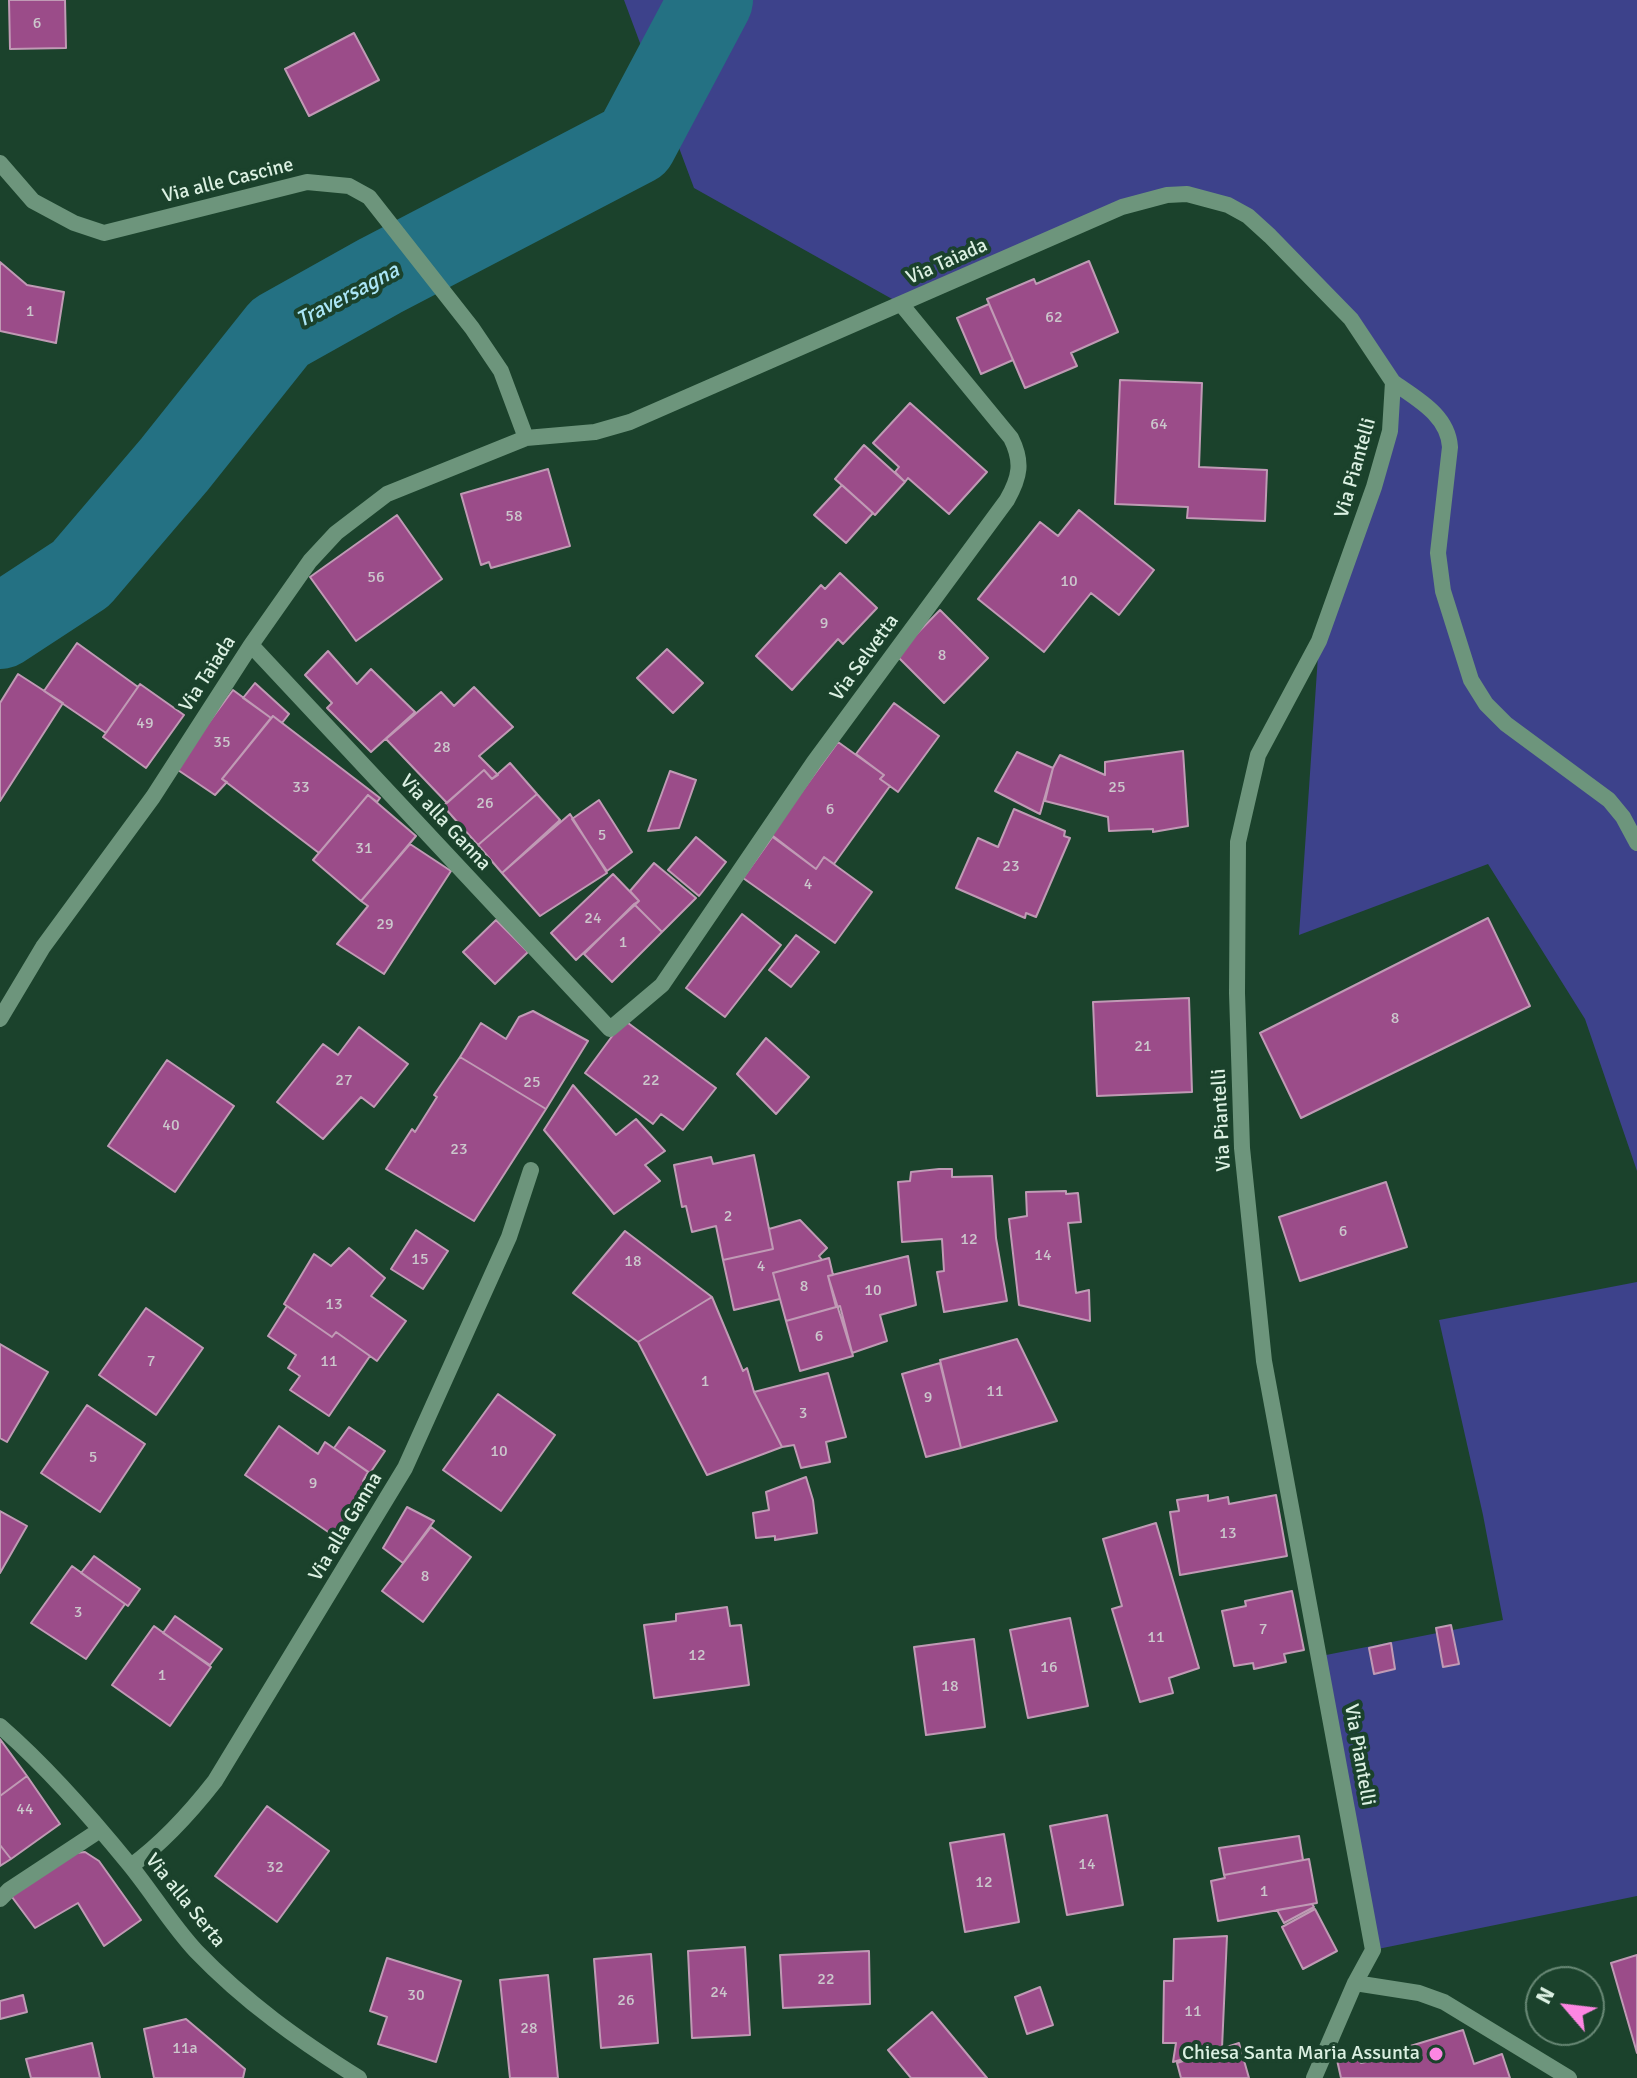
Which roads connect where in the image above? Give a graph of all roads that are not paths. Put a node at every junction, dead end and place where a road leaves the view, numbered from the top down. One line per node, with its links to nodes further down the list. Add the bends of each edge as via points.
1 (0, 163): 4 (street, Via alle Cascine, via 33,201 104,233 307,182 349,186 369,197 472,328 501,371)
2 (901, 304): 3 (street, Via Taiada, via 1122,207 1187,194 1228,205 1270,236 1351,319); 4 (street, Via Taiada, via 630,422 595,432); 8 (street, Via Selvetta, via 1011,438 1020,466 1017,482 814,762 662,985)
3 (1393, 382): 6 (street, via 1449,432 1438,553 1443,591 1471,680 1506,724 1609,800); 14 (street, Via Piantelli, via 1390,431 1378,473 1324,627 1258,755 1238,842 1242,1148 1264,1361 1373,1950)
4 (526, 438): 5 (street, Via Taiada, via 387,494 362,511 310,561)
5 (251, 645): 7 (street, Via Taiada, via 153,797 43,947); 8 (street, Via alla Ganna)
6 (1637, 843)
7 (0, 1019)
8 (610, 1029)
9 (531, 1170): 12 (street, Via alla Ganna, via 509,1237 405,1468 215,1781 190,1813)
10 (0, 1726): 11 (street, Via alla Serta)
11 (100, 1830): 12 (street, Via alla Serta); 13 (street)
12 (131, 1866): 15 (street, Via alla Serta, via 177,1929 228,1982 308,2046)
13 (0, 1899)
14 (1355, 1983): 16 (street); 17 (street, via 1444,2002)
15 (359, 2078)
16 (1314, 2078)
17 (1569, 2078)

